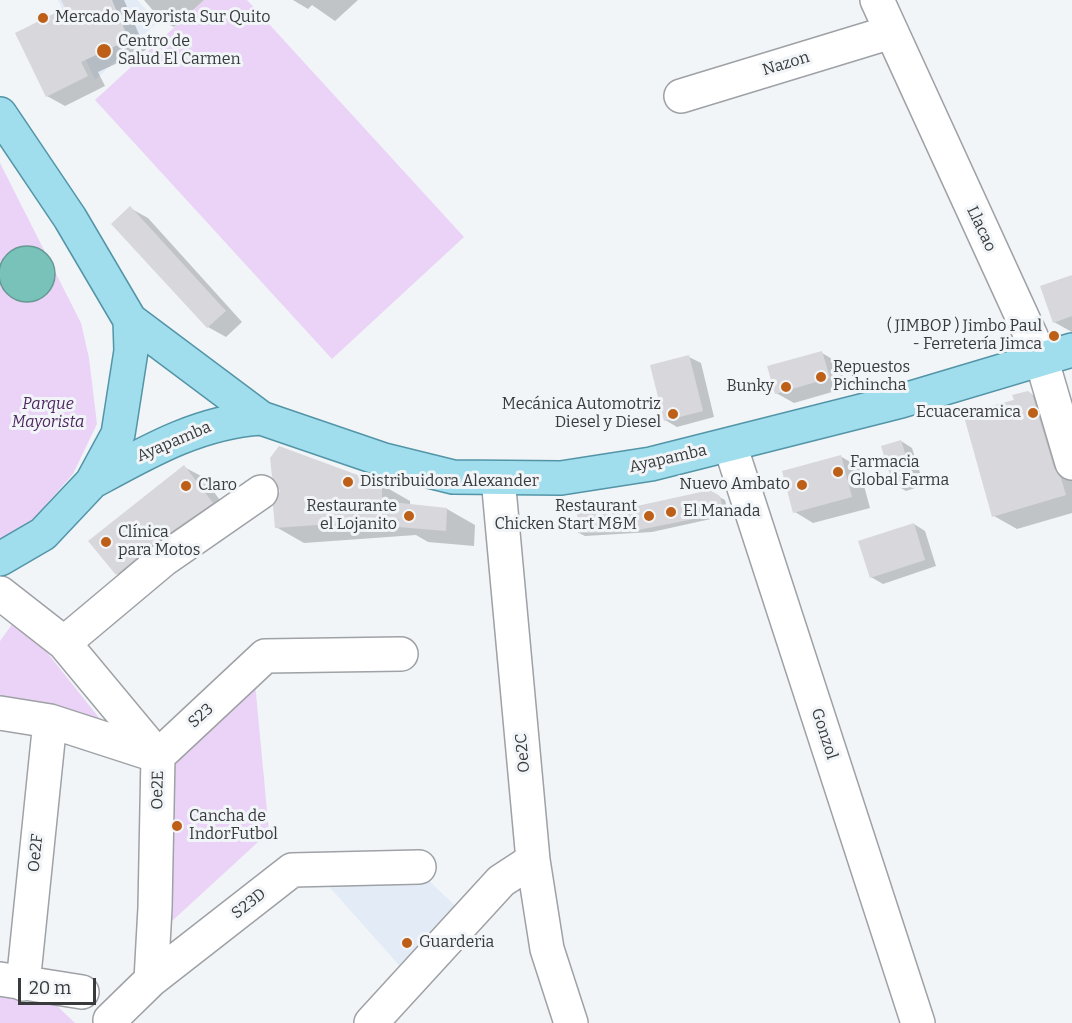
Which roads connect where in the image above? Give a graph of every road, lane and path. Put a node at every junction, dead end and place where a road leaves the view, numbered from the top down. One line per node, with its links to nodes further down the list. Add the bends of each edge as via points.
1 (877, 0): 2 (street, Llacao)
2 (891, 32): 3 (street, Nazon); 7 (street, Llacao)
3 (681, 96)
4 (0, 114): 5 (main road, via 70,218)
5 (130, 320): 8 (main road, Ayapamba); 12 (main road, via 132,351 118,434)
6 (1072, 350): 7 (main road, Ayapamba)
7 (1041, 358): 9 (main road, Ayapamba, via 901,401); 10 (street, Llacao)
8 (261, 418): 11 (main road, Ayapamba, via 418,470 453,477); 12 (main road, Ayapamba, via 193,431)
9 (730, 445): 11 (main road, Ayapamba, via 593,475); 31 (street, Gonzol)
10 (1072, 463)
11 (498, 478): 23 (street, Oe2C)
12 (92, 482): 14 (main road)
13 (261, 492): 18 (street, via 163,560)
14 (43, 534): 15 (main road); 16 (main road)
15 (0, 559)
16 (0, 584)
17 (0, 593): 18 (street, Oe2E)
18 (64, 643): 22 (street, Oe2E)
19 (401, 654): 22 (street, S23, via 265,656)
20 (0, 713): 21 (street)
21 (50, 721): 22 (street); 26 (street, Oe2F)
22 (158, 756): 25 (street, Oe2E)
23 (533, 860): 29 (street, via 501,881); 30 (street, Oe2C, via 547,949)
24 (419, 867): 25 (street, S23D, via 292,870)
25 (151, 980): 28 (street, S23D)
26 (11, 981): 27 (street)
27 (82, 992)
28 (110, 1020)
29 (371, 1023)
30 (571, 1023)
31 (918, 1023)

